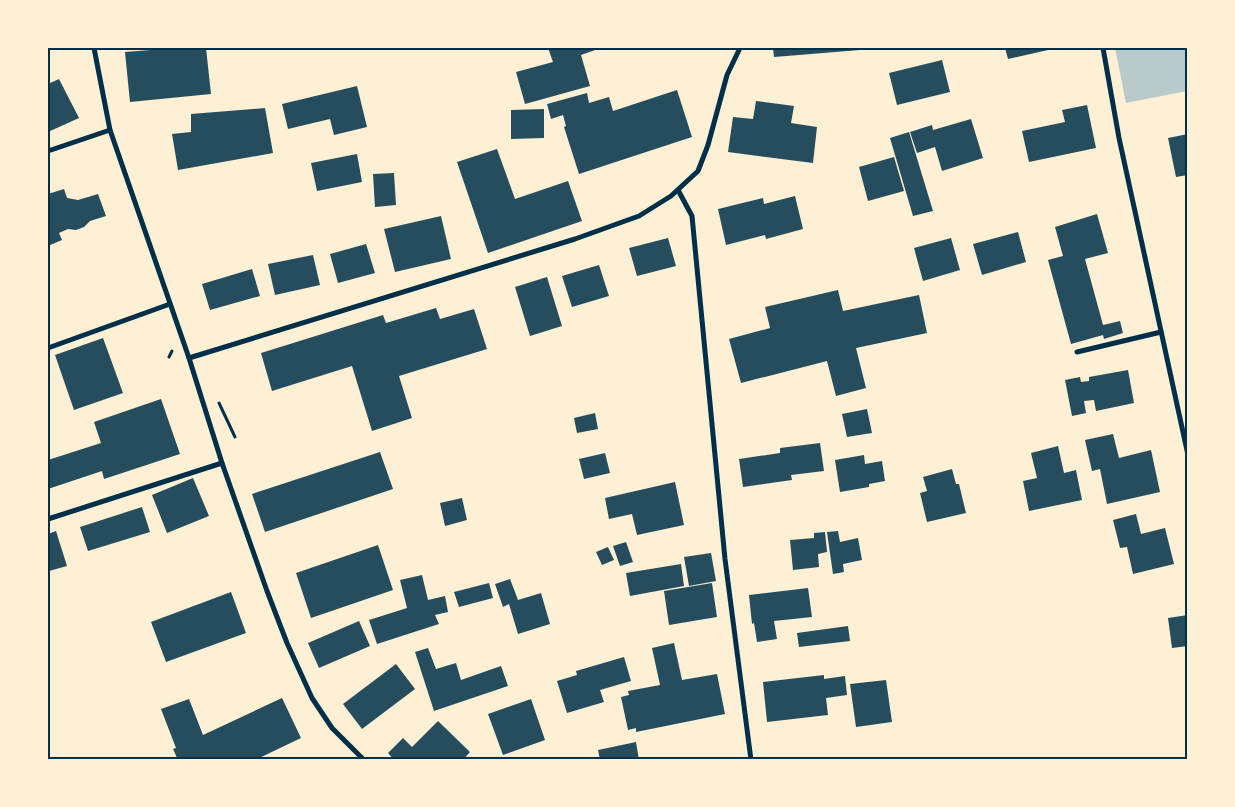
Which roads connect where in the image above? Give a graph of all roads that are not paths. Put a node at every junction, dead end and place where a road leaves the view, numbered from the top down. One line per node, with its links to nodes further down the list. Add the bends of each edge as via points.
1 (94, 48): 4 (street)
2 (740, 48): 6 (street, via 727,75 698,171)
3 (1103, 48): 8 (street)
4 (110, 130): 5 (street); 7 (street)
5 (48, 151)
6 (678, 190): 11 (street, via 639,216 575,239); 16 (street, via 692,216 725,558)
7 (170, 304): 9 (street); 11 (street)
8 (1161, 332): 10 (street); 12 (street)
9 (48, 348)
10 (1077, 352)
11 (189, 358): 13 (street)
12 (1188, 455)
13 (222, 463): 14 (street); 15 (street, via 267,592 312,698 332,728)
14 (48, 519)
15 (364, 760)
16 (751, 760)

